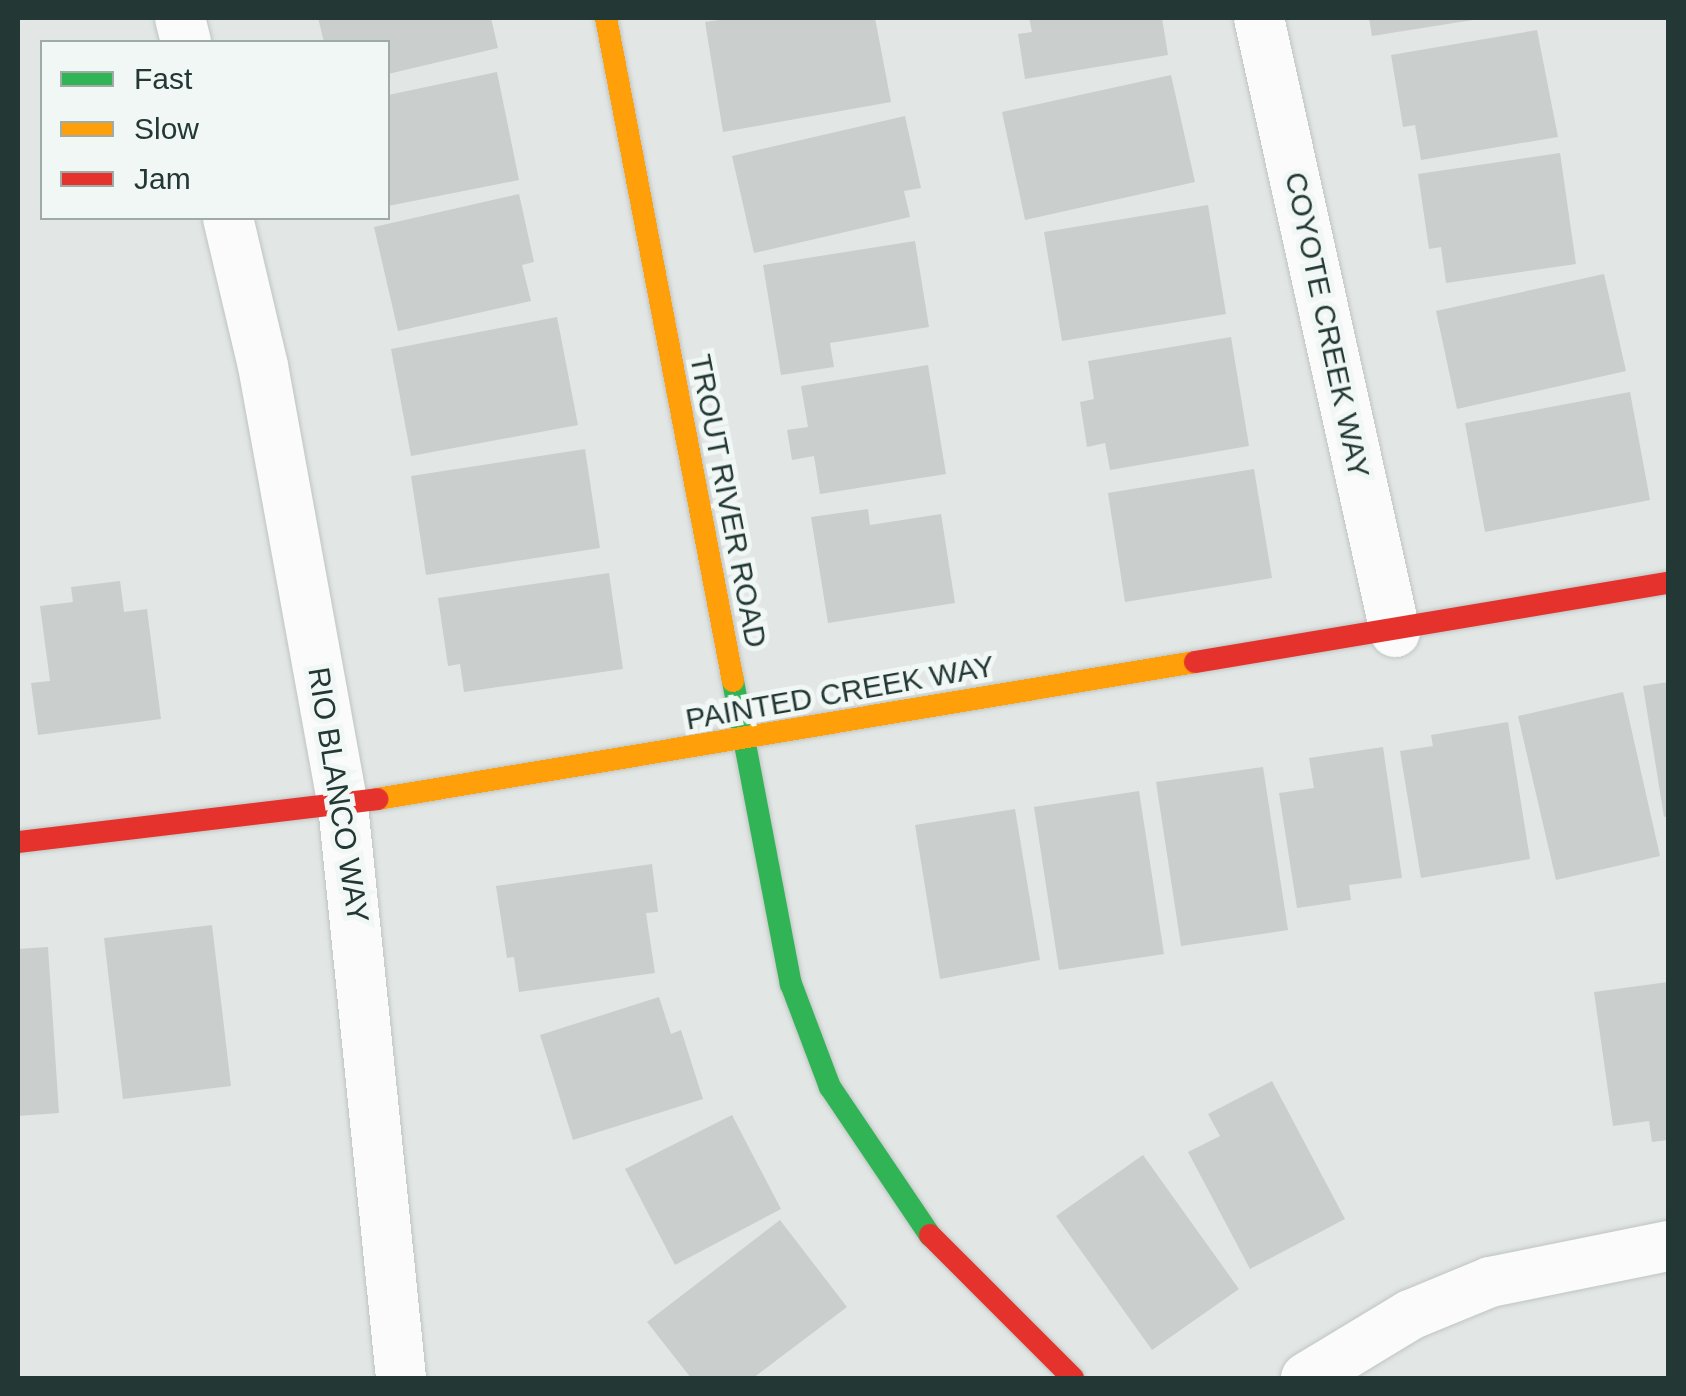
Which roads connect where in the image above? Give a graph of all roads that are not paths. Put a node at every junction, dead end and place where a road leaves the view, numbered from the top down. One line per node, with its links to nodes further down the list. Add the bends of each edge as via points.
1 (606, 18): 6 (street, TROUT RIVER ROAD)
2 (1259, 18): 5 (street, COYOTE CREEK WAY)
3 (228, 220): 7 (street, RIO BLANCO WAY, via 263,366)
4 (1668, 583): 5 (street, PAINTED CREEK WAY)
5 (1395, 632): 6 (street, PAINTED CREEK WAY)
6 (744, 740): 7 (street, PAINTED CREEK WAY); 11 (street, TROUT RIVER ROAD, via 791,984 830,1087 929,1234)
7 (343, 804): 8 (street, PAINTED CREEK WAY); 10 (street, RIO BLANCO WAY)
8 (18, 842)
9 (1668, 1246): 12 (street, via 1490,1282 1410,1314)
10 (401, 1378)
11 (1074, 1378)
12 (1306, 1378)

